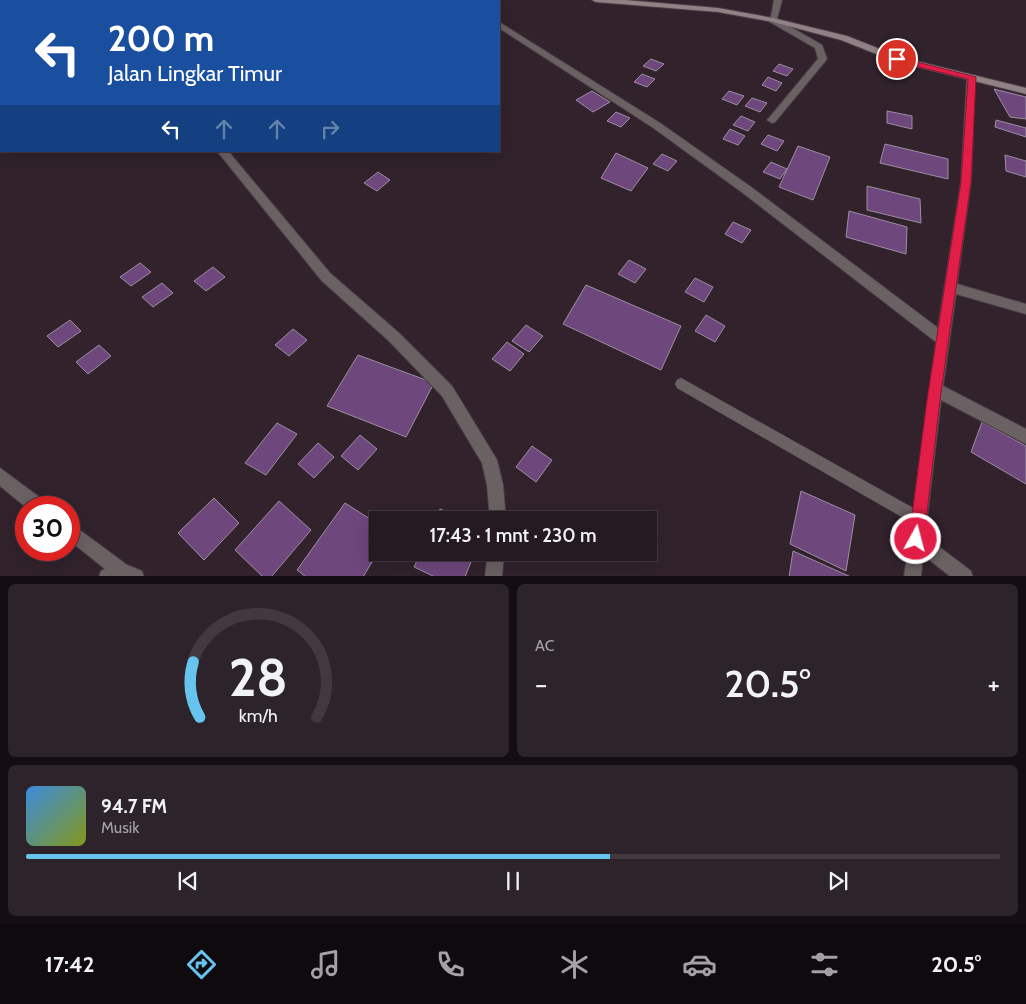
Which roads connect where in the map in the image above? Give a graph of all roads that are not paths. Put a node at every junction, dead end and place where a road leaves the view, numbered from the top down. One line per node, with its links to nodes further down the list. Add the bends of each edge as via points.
1 (596, 0): 3 (main road, via 718,10)
2 (778, 0): 3 (street)
3 (772, 20): 5 (main road, via 844,38 897,59); 7 (street, via 819,47 823,59)
4 (500, 25): 11 (street, via 656,125 739,184)
5 (972, 77): 6 (main road); 9 (street, via 966,182)
6 (1026, 91)
7 (772, 120)
8 (223, 152): 17 (street, via 326,277 394,337 447,391 489,460)
9 (950, 287): 10 (street); 11 (street)
10 (1026, 309)
11 (942, 339): 13 (street)
12 (681, 384): 18 (lane)
13 (935, 389): 14 (street); 18 (street)
14 (1026, 437)
15 (0, 476): 16 (street)
16 (25, 496)
17 (497, 511)
18 (919, 519): 20 (street)
19 (80, 539): 22 (street)
20 (916, 539): 24 (street); 25 (street)
21 (495, 561): 23 (street)
22 (122, 575)
23 (493, 576)
24 (912, 576)
25 (965, 576)

